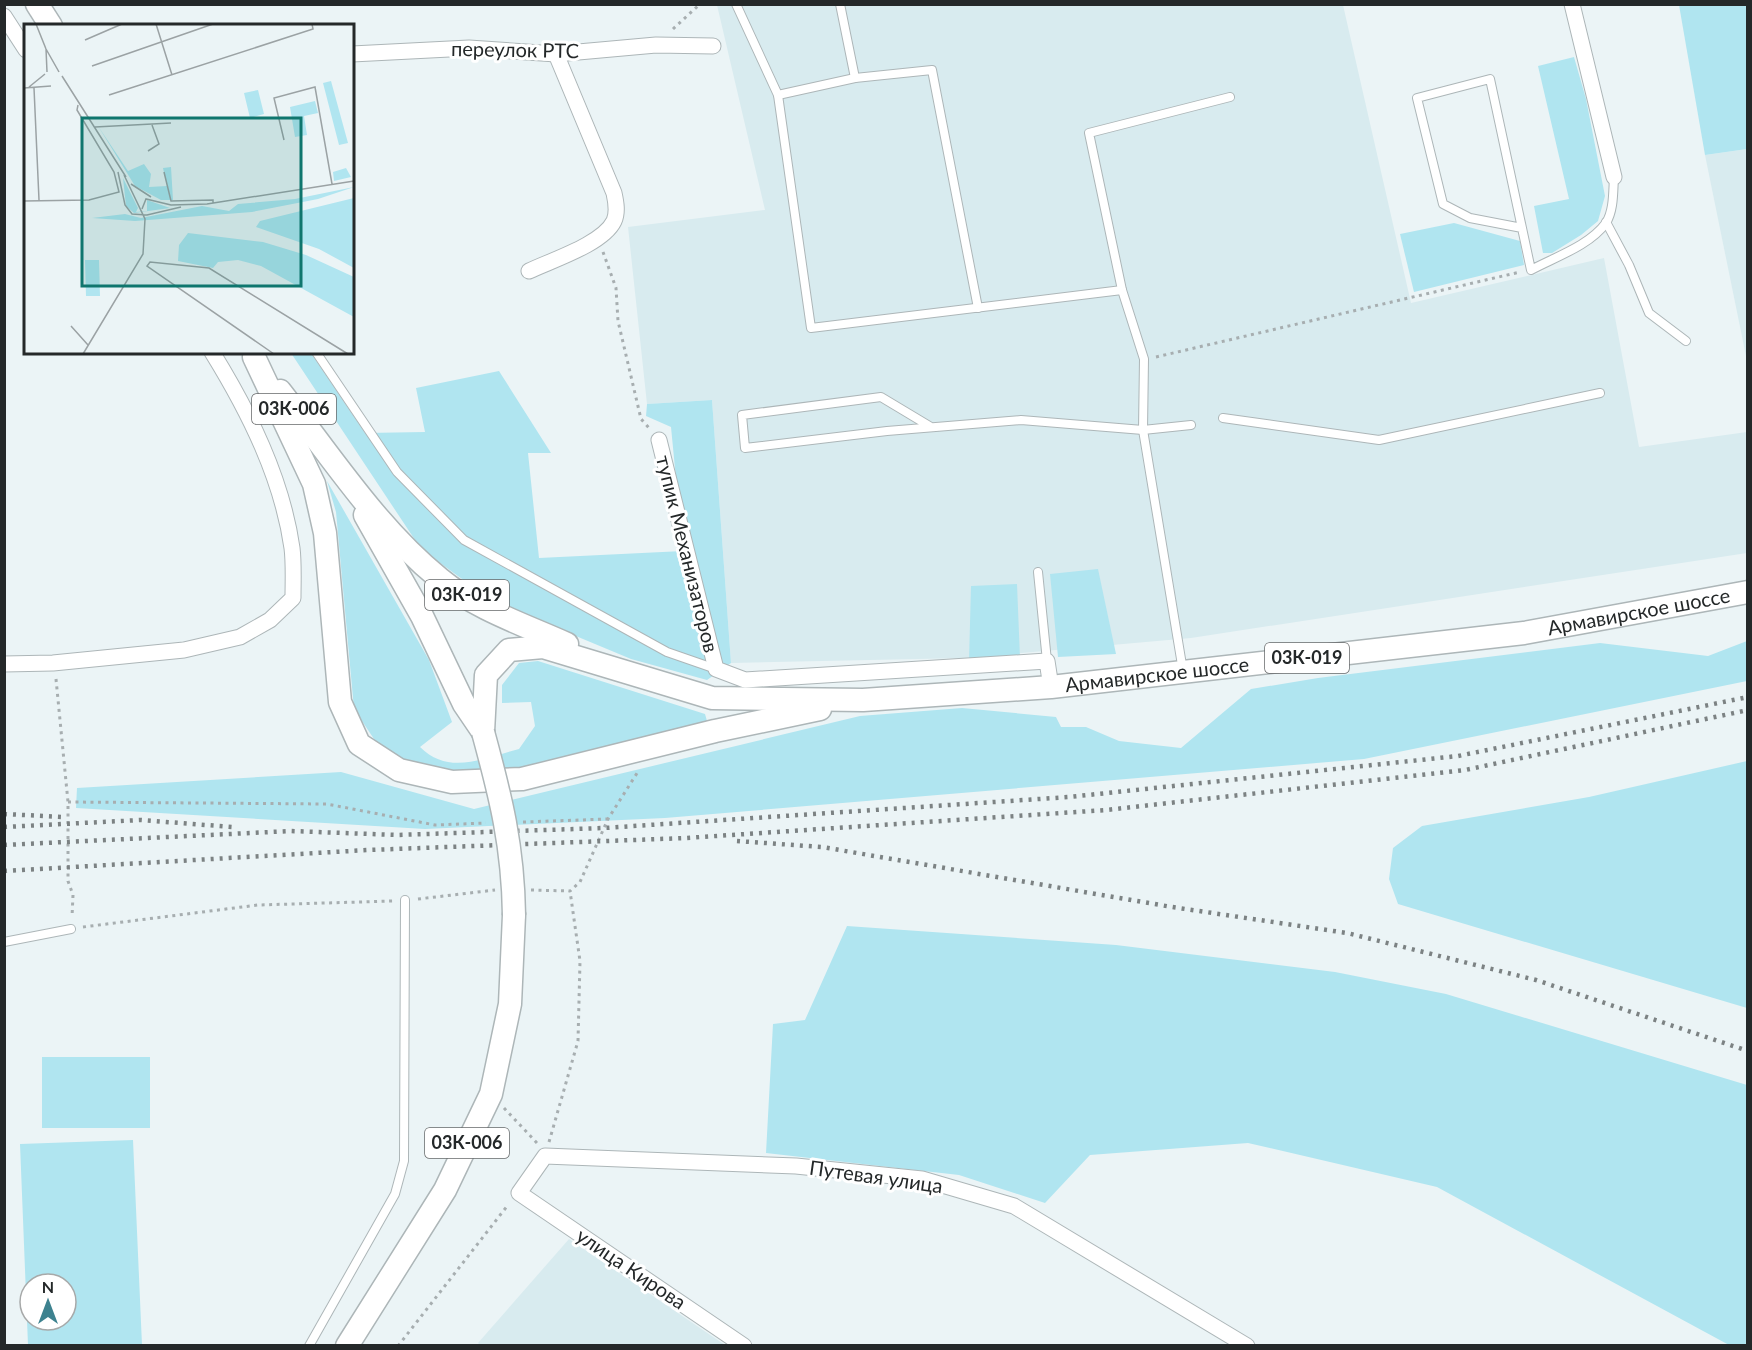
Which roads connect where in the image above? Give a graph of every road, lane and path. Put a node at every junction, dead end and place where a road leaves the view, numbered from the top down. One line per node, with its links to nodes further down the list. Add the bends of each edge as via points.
1 (37, 4): 7 (main road)
2 (700, 4): 8 (path)
3 (736, 4): 14 (lane)
4 (840, 4): 13 (lane)
5 (1572, 4): 16 (street)
6 (4, 16): 10 (street)
7 (50, 24)
8 (656, 45): 9 (street, переулок РТС); 12 (street, переулок РТС)
9 (713, 46)
10 (24, 47)
11 (354, 54): 12 (street, переулок РТС, via 469,48)
12 (556, 54): 19 (street, via 614,193 614,222)
13 (855, 78): 14 (lane); 23 (lane, via 932,70)
14 (778, 95): 23 (lane, via 811,328)
15 (1230, 97): 22 (lane, via 1089,133)
16 (1614, 177): 17 (lane, via 1613,203)
17 (1606, 222): 20 (lane, via 1587,241); 24 (lane, via 1649,313)
18 (1522, 228): 18 (lane, via 1490,79 1417,98 1443,204 1470,218); 20 (lane)
19 (599, 239): 21 (street); 34 (path, via 616,288 618,321 641,419)
20 (1531, 270): 28 (path)
21 (529, 271)
22 (1122, 290): 23 (lane); 28 (lane)
23 (978, 308)
24 (1686, 341)
25 (213, 354): 39 (street, via 259,438 279,491 292,548 293,598 270,620 240,637 184,650)
26 (317, 354): 41 (lane, via 397,472 464,540 667,652)
27 (253, 355): 35 (main road, 03К-006); 45 (main road, via 314,484 325,533 340,702 359,744 399,770 452,782 522,779 714,731)
28 (1143, 359): 33 (lane)
29 (1600, 393): 30 (lane, via 1379,440)
30 (1223, 417)
31 (1191, 425): 33 (lane)
32 (931, 427): 32 (lane, via 881,397 742,415 745,448); 33 (lane, via 1021,420)
33 (1143, 430): 42 (lane)
34 (659, 440): 41 (street, тупик Механизаторов)
35 (334, 460): 43 (main road, 03К-019, via 397,538 441,580 495,613); 46 (main road, 03К-006, via 422,616 464,704)
36 (1038, 572): 38 (lane)
37 (1748, 592): 42 (main road, Армавирское шоссе / 03К-019, via 1524,633)
38 (1047, 661): 41 (street, via 745,680); 44 (street)
39 (53, 663): 40 (street); 47 (path, via 60,695)
40 (4, 664)
41 (716, 669)
42 (1183, 672): 44 (main road, Армавирское шоссе / 03К-019)
43 (639, 676): 45 (main road, Армавирское шоссе / 03К-019, via 712,698); 46 (main road, via 543,647 509,650 486,675)
44 (1051, 687): 45 (main road, Армавирское шоссе / 03К-019)
45 (863, 700)
46 (483, 732): 56 (main road, 03К-006, bridge, via 505,812 514,915 510,1005)
47 (68, 802): 49 (path, via 327,804 435,825); 54 (path)
48 (516, 822): 52 (path, via 608,819 580,882)
49 (493, 823)
50 (501, 890): 53 (path)
51 (524, 890): 52 (path)
52 (570, 891): 57 (path, via 580,961 578,1041)
53 (405, 900): 54 (path, via 258,905); 59 (lane, via 404,1161 395,1194)
54 (71, 929): 55 (lane)
55 (4, 942)
56 (491, 1094): 57 (path); 60 (main road, 03К-006, via 445,1190)
57 (542, 1150): 58 (street); 63 (street, Путевая улица, via 796,1166 922,1179 1014,1206)
58 (519, 1192): 61 (path); 62 (street, улица Кирова)
59 (309, 1346)
60 (346, 1346)
61 (398, 1346)
62 (744, 1346)
63 (1246, 1346)

